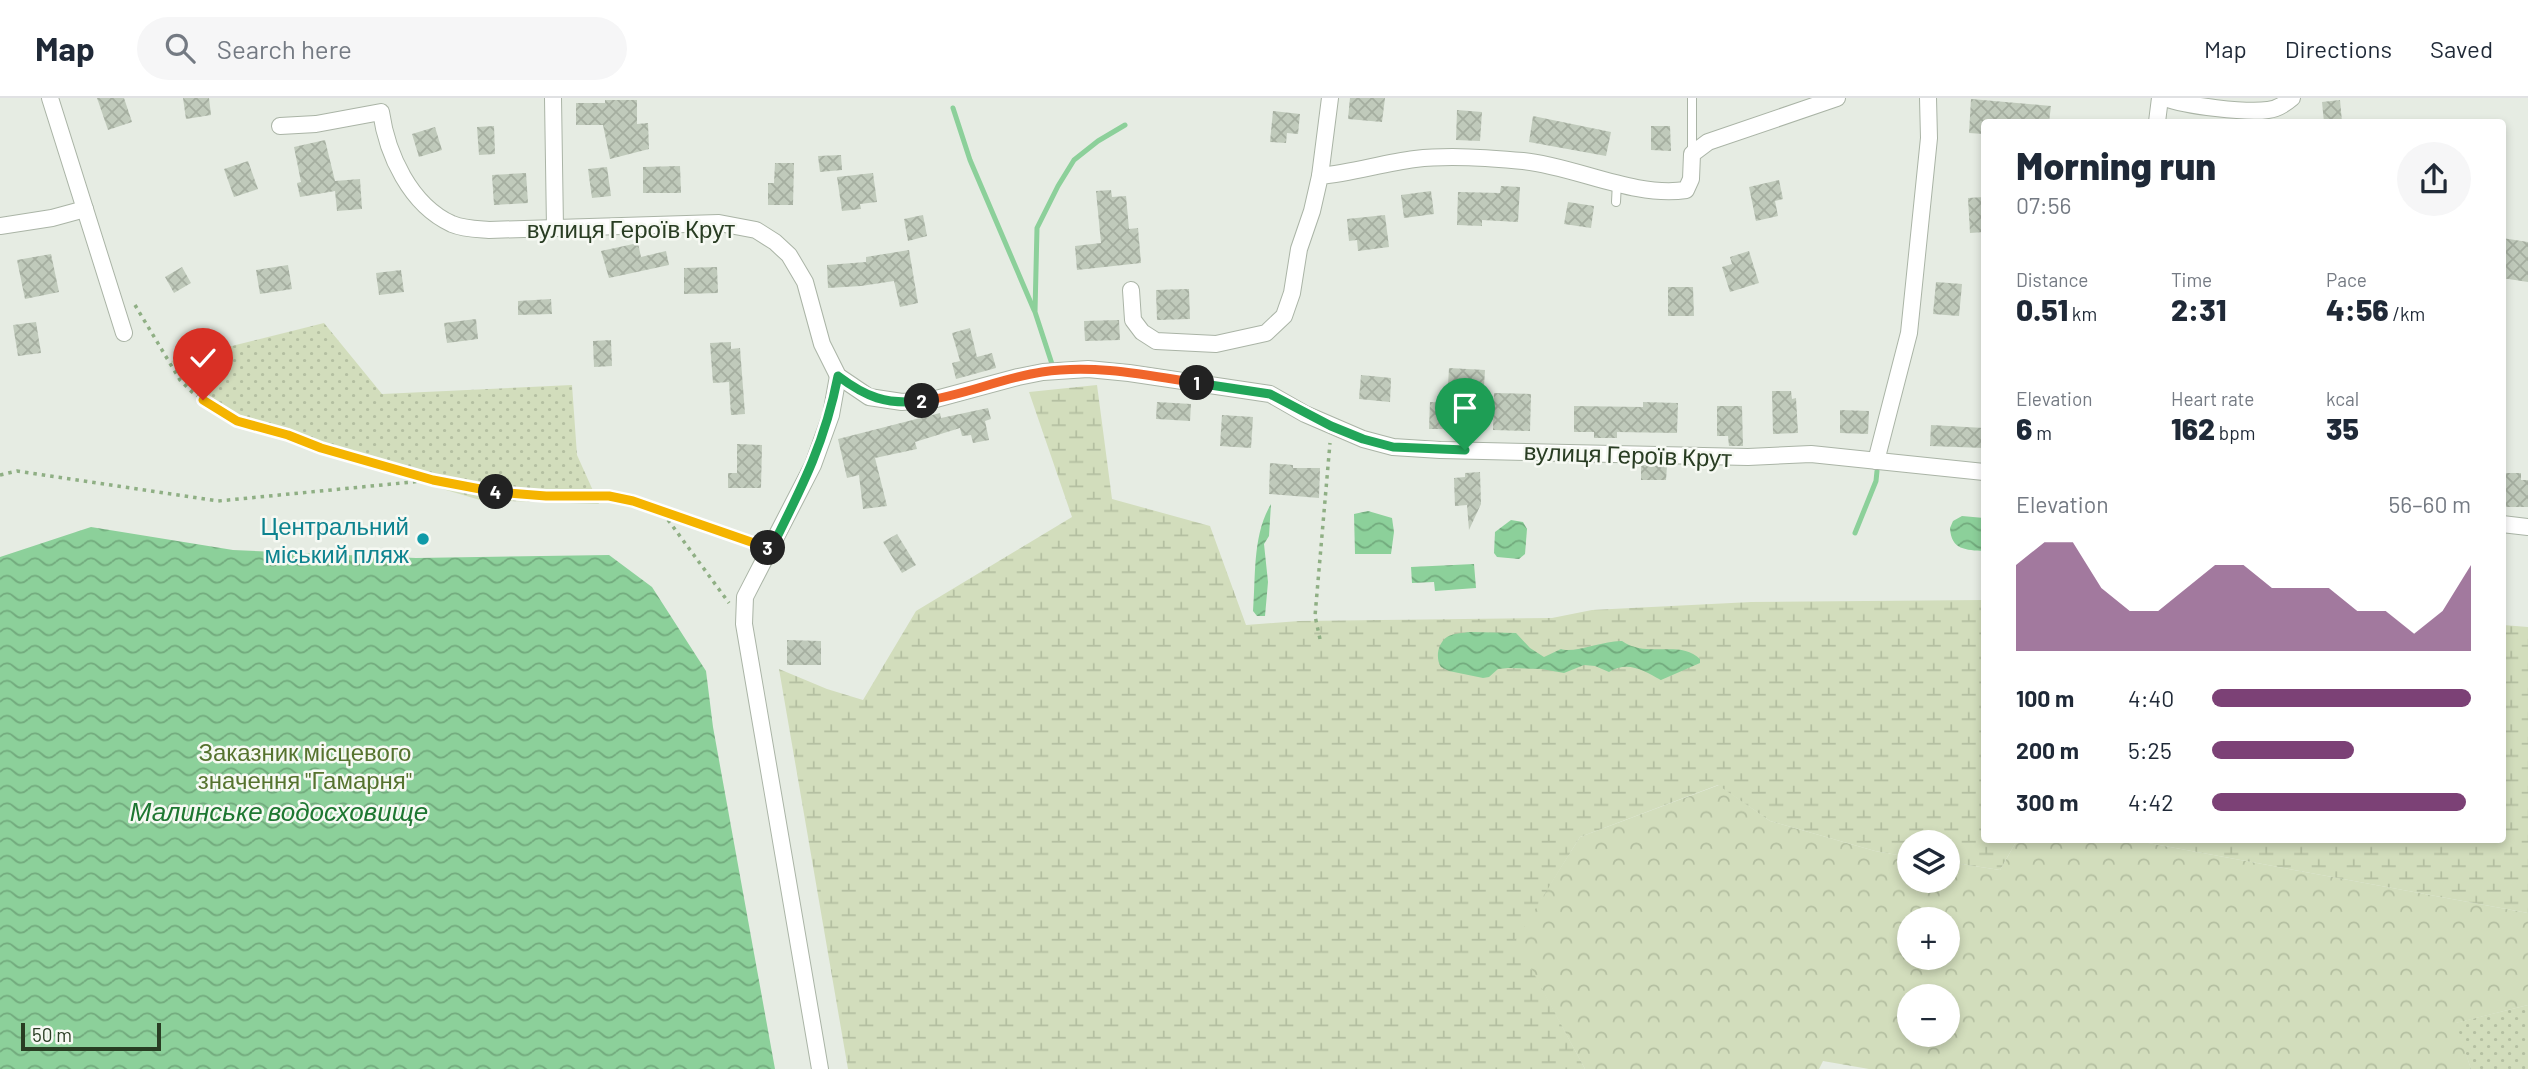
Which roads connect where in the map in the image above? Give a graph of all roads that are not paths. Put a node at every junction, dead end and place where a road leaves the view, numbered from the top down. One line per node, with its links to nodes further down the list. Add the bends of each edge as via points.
1 (50, 98): 17 (street)
2 (553, 98): 19 (street)
3 (1329, 98): 14 (street)
4 (1692, 98): 13 (lane)
5 (1837, 98): 13 (street, via 1708,142)
6 (1928, 98): 23 (street, via 1929,138 1909,333)
7 (2160, 98): 11 (street)
8 (2165, 98): 9 (street, via 2261,110 2278,108)
9 (2292, 98)
10 (380, 105): 12 (street, вулиця Героїв Крут, via 316,124); 19 (street, вулиця Героїв Крут, via 399,171 441,217 474,229)
11 (2157, 119)
12 (280, 126)
13 (1692, 154): 15 (street, via 1686,190)
14 (1320, 176): 15 (street, via 1418,159 1459,158 1545,164); 20 (street, via 1299,248 1292,293 1284,316 1266,333 1216,344 1156,341 1133,320)
15 (1617, 182): 16 (lane)
16 (1616, 202)
17 (85, 209): 18 (street); 21 (street)
18 (0, 226)
19 (555, 228): 22 (street, вулиця Героїв Крут, via 719,223 756,230 783,249 802,274 822,344)
20 (1130, 290)
21 (124, 333)
22 (838, 376): 23 (street, вулиця Героїв Крут, via 869,397 902,402 936,399 1043,372 1088,369 1270,394 1331,426 1393,447 1748,457 1797,454); 27 (street, via 831,415 813,465 745,597 744,624)
23 (1876, 461): 24 (street, вулиця Героїв Крут)
24 (1981, 472)
25 (2506, 524): 26 (street)
26 (2528, 527)
27 (820, 1069)

